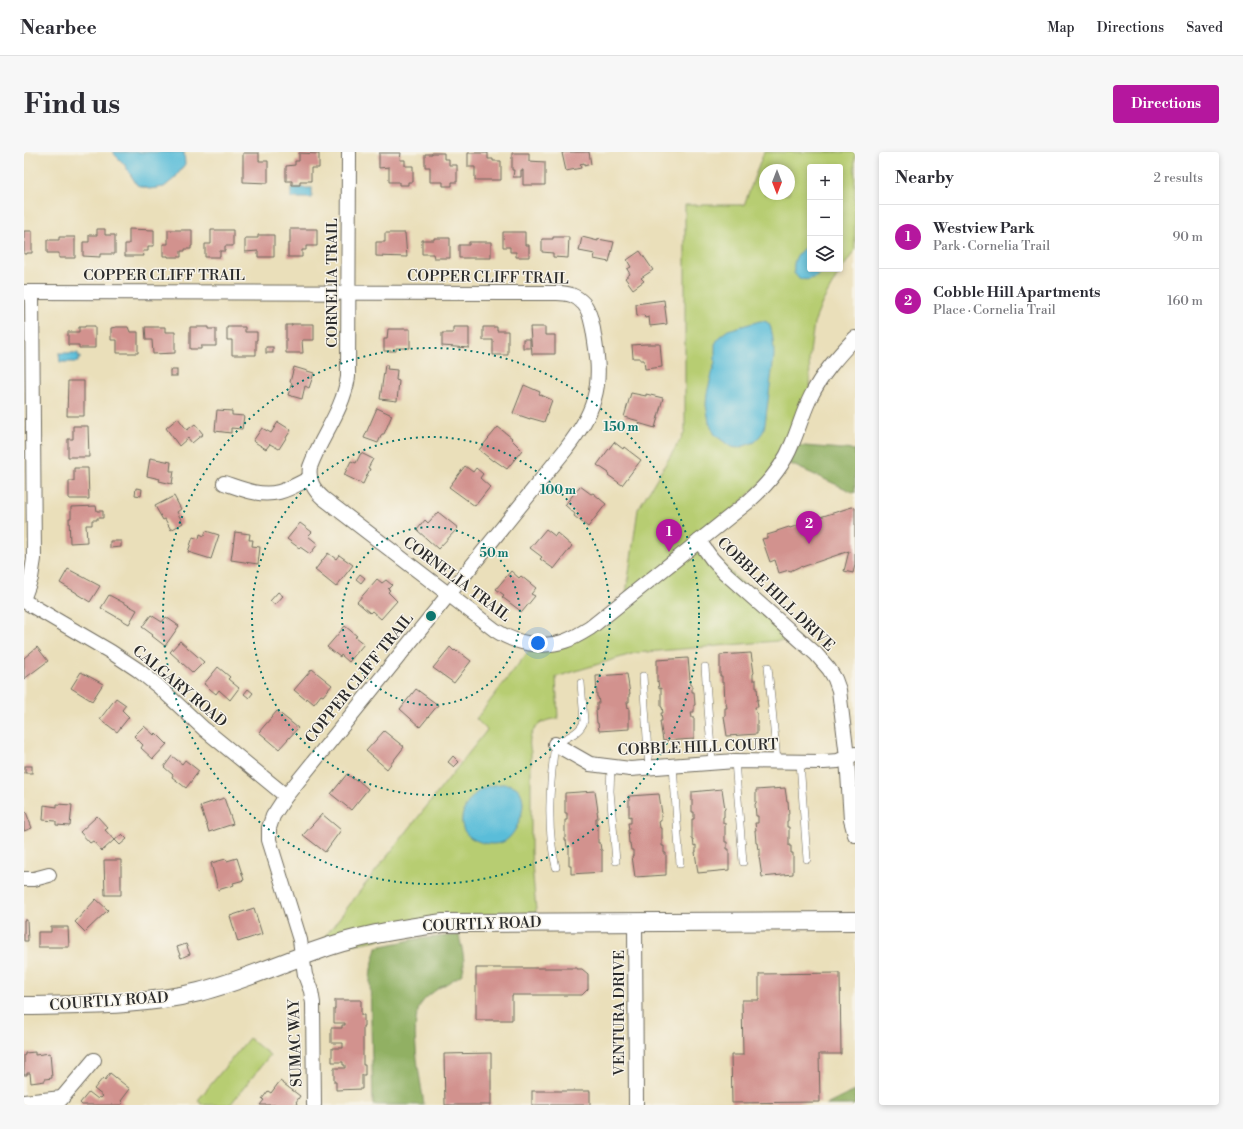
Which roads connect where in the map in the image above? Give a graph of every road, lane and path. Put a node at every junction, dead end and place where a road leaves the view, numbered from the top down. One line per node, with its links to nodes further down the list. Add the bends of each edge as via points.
1 (349, 152): 3 (street, CORNELIA TRAIL)
2 (28, 292): 3 (street, COPPER CLIFF TRAIL); 9 (street, via 34,559)
3 (349, 292): 5 (street, CORNELIA TRAIL, via 349,367 345,392 338,413 311,463); 8 (street, COPPER CLIFF TRAIL, via 565,293 578,298 586,305 589,313 598,373 596,392 588,417 566,449)
4 (855, 338): 7 (street, CORNELIA TRAIL, via 821,379 804,410 792,445 773,476 748,502)
5 (310, 478): 6 (street, via 286,490 269,494); 8 (street, CORNELIA TRAIL, via 318,494)
6 (224, 483)
7 (699, 541): 8 (street, CORNELIA TRAIL, via 590,628 564,642 534,644 508,638); 16 (street, COBBLE HILL DRIVE, via 724,572 816,654 829,669 839,690)
8 (448, 594): 24 (street, COPPER CLIFF TRAIL)
9 (24, 597)
10 (24, 601): 24 (street, CALGARY ROAD, via 138,670 204,729)
11 (705, 666): 20 (lane)
12 (768, 667): 18 (lane)
13 (643, 676): 23 (lane)
14 (581, 683): 15 (lane, via 583,725)
15 (554, 744): 22 (street, COBBLE HILL COURT, via 590,764); 30 (lane, via 549,803)
16 (851, 756): 19 (street, COBBLE HILL COURT, via 835,761); 25 (street, COBBLE HILL DRIVE, via 851,820)
17 (735, 761): 18 (street, COBBLE HILL COURT); 20 (street, COBBLE HILL COURT); 28 (lane)
18 (776, 761): 19 (street, COBBLE HILL COURT)
19 (800, 762): 26 (lane)
20 (712, 763): 21 (street, COBBLE HILL COURT)
21 (673, 766): 23 (street, COBBLE HILL COURT); 29 (lane)
22 (611, 767): 23 (street, COBBLE HILL COURT); 27 (lane, via 610,791)
23 (649, 768)
24 (286, 796): 35 (street, COPPER CLIFF TRAIL, via 273,816 269,840 300,940)
25 (855, 835)
26 (807, 859)
27 (616, 861)
28 (743, 862)
29 (680, 864)
30 (556, 867)
31 (49, 875): 32 (street)
32 (24, 880)
33 (635, 921): 34 (street, COURTLY ROAD); 35 (street, COURTLY ROAD, via 443,923 376,934); 41 (street, VENTURA DRIVE)
34 (855, 921)
35 (302, 957): 36 (street, COURTLY ROAD, via 228,984 172,997 113,1004); 40 (street, SUMAC WAY, via 313,1003)
36 (24, 1006)
37 (94, 1060): 39 (street)
38 (24, 1102): 39 (street)
39 (59, 1102)
40 (314, 1105)
41 (636, 1105)

